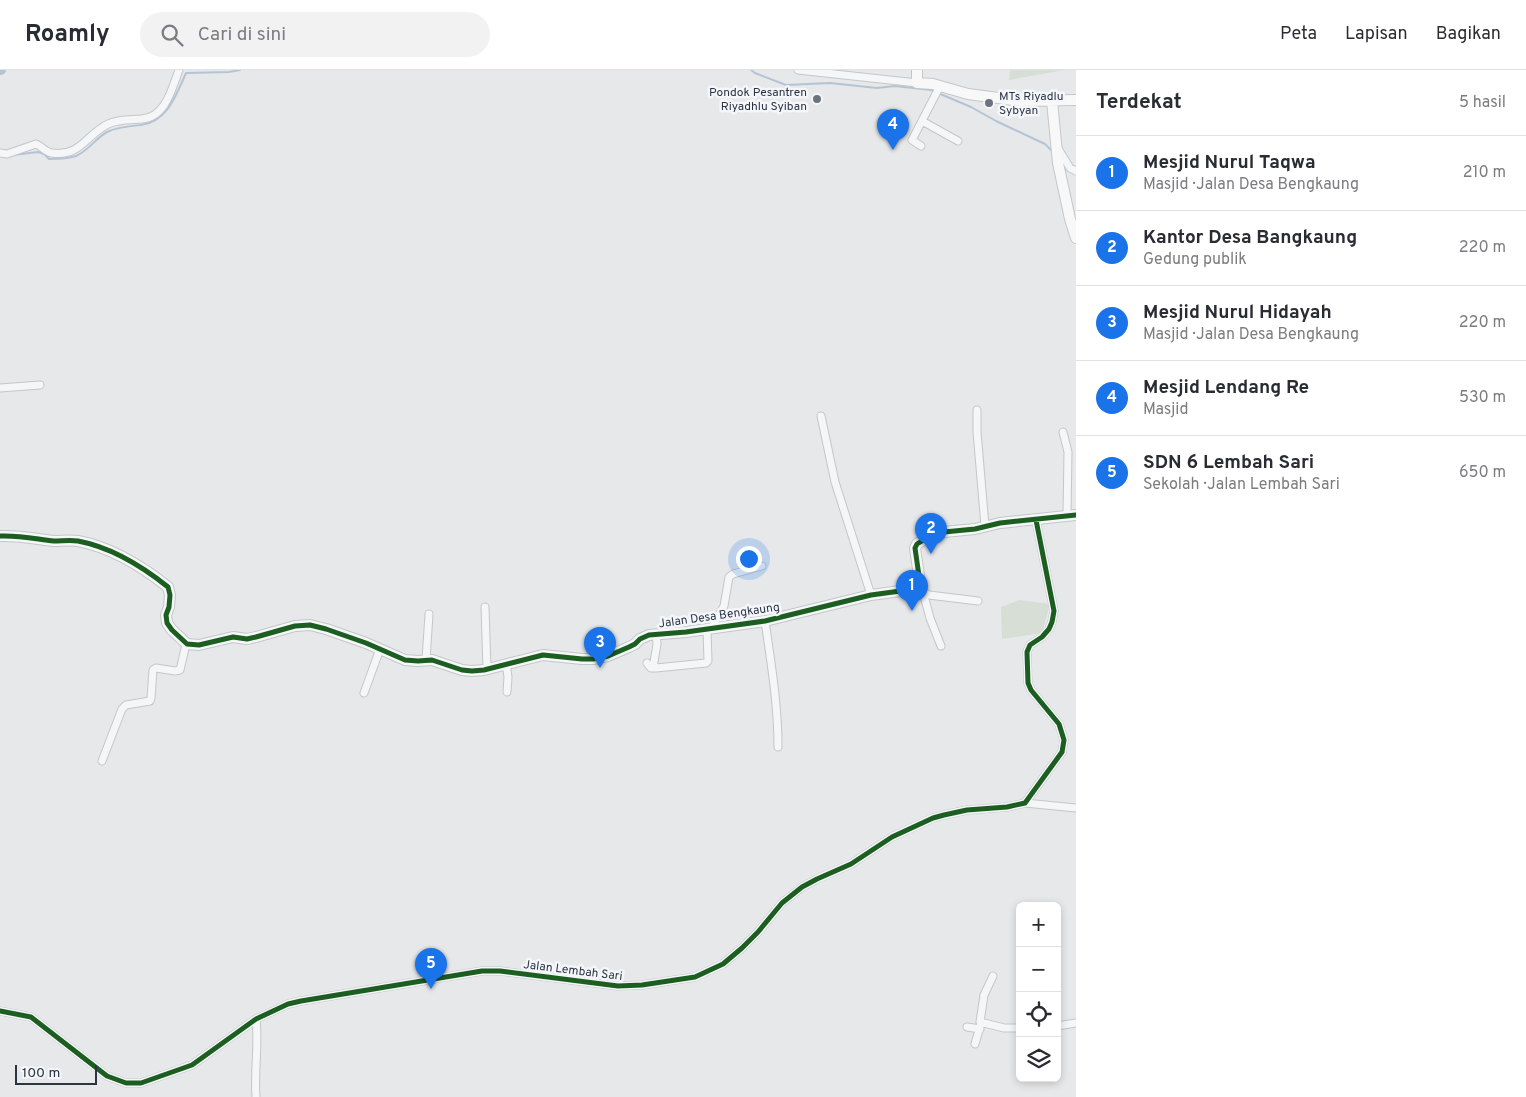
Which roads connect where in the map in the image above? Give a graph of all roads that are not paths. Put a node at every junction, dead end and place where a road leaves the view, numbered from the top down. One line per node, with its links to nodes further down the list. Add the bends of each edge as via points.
1 (179, 70): 12 (street, via 169,99 147,118 111,123 72,152 50,153 36,144)
2 (798, 70): 4 (street)
3 (918, 70): 4 (street)
4 (917, 83): 5 (street)
5 (939, 90): 7 (street, via 1021,101); 8 (street)
6 (1076, 100): 7 (street)
7 (1052, 101): 11 (street)
8 (922, 121): 9 (street); 10 (street, via 912,140)
9 (958, 141)
10 (921, 146)
11 (1057, 153): 13 (street); 14 (street)
12 (0, 154)
13 (1076, 171)
14 (1076, 238)
15 (40, 384): 16 (street)
16 (0, 388)
17 (977, 410): 22 (street)
18 (821, 416): 26 (street, via 836,482)
19 (1062, 432): 20 (street, via 1068,452)
20 (1071, 515): 21 (street)
21 (1036, 520): 22 (street); 43 (street, via 1054,618 1049,629 1026,652 1028,683 1059,724 1064,740 1062,752)
22 (984, 526): 25 (street, via 938,534 917,544)
23 (0, 536): 33 (street, via 76,541 99,547 137,566 168,587 167,623)
24 (762, 566): 31 (street, via 729,577 724,606)
25 (920, 590): 26 (street, Jalan Desa Bengkaung); 27 (street, via 935,596); 34 (street)
26 (871, 595): 30 (street, Jalan Desa Bengkaung)
27 (978, 601)
28 (485, 607): 38 (street)
29 (429, 614): 36 (street)
30 (765, 621): 31 (street, Jalan Desa Bengkaung); 41 (street, via 778,710)
31 (709, 629): 32 (street, Jalan Desa Bengkaung); 32 (street, via 706,663 650,666 657,644)
32 (656, 634): 37 (street, Jalan Desa Bengkaung, via 644,636 629,647 600,657 582,659 543,655)
33 (186, 644): 35 (street, Jalan Desa Bengkaung, via 256,637 310,625); 42 (street, via 180,670 153,670 150,701 122,709)
34 (941, 646)
35 (380, 649): 36 (street, Jalan Desa Bengkaung, via 405,660); 40 (street)
36 (426, 660): 38 (street, Jalan Desa Bengkaung, via 467,671)
37 (506, 664): 38 (street, Jalan Desa Bengkaung); 39 (street)
38 (487, 669)
39 (507, 692)
40 (364, 693)
41 (778, 746)
42 (102, 761)
43 (1025, 803): 44 (street, Jalan Lembah Sari); 47 (street, Jalan Lembah Sari, via 944,815 892,837 851,864 802,887 782,903 738,952 695,977 618,986 482,971 301,1001)
44 (1076, 808)
45 (993, 976): 50 (street, via 983,999)
46 (0, 1011): 47 (street, Jalan Lembah Sari, via 31,1017 107,1076 131,1084 146,1082 192,1065)
47 (256, 1019): 54 (street)
48 (1076, 1023): 49 (street)
49 (1061, 1025)
50 (981, 1026): 51 (street); 52 (street); 53 (street)
51 (967, 1027)
52 (1016, 1028)
53 (976, 1044)
54 (256, 1097)

